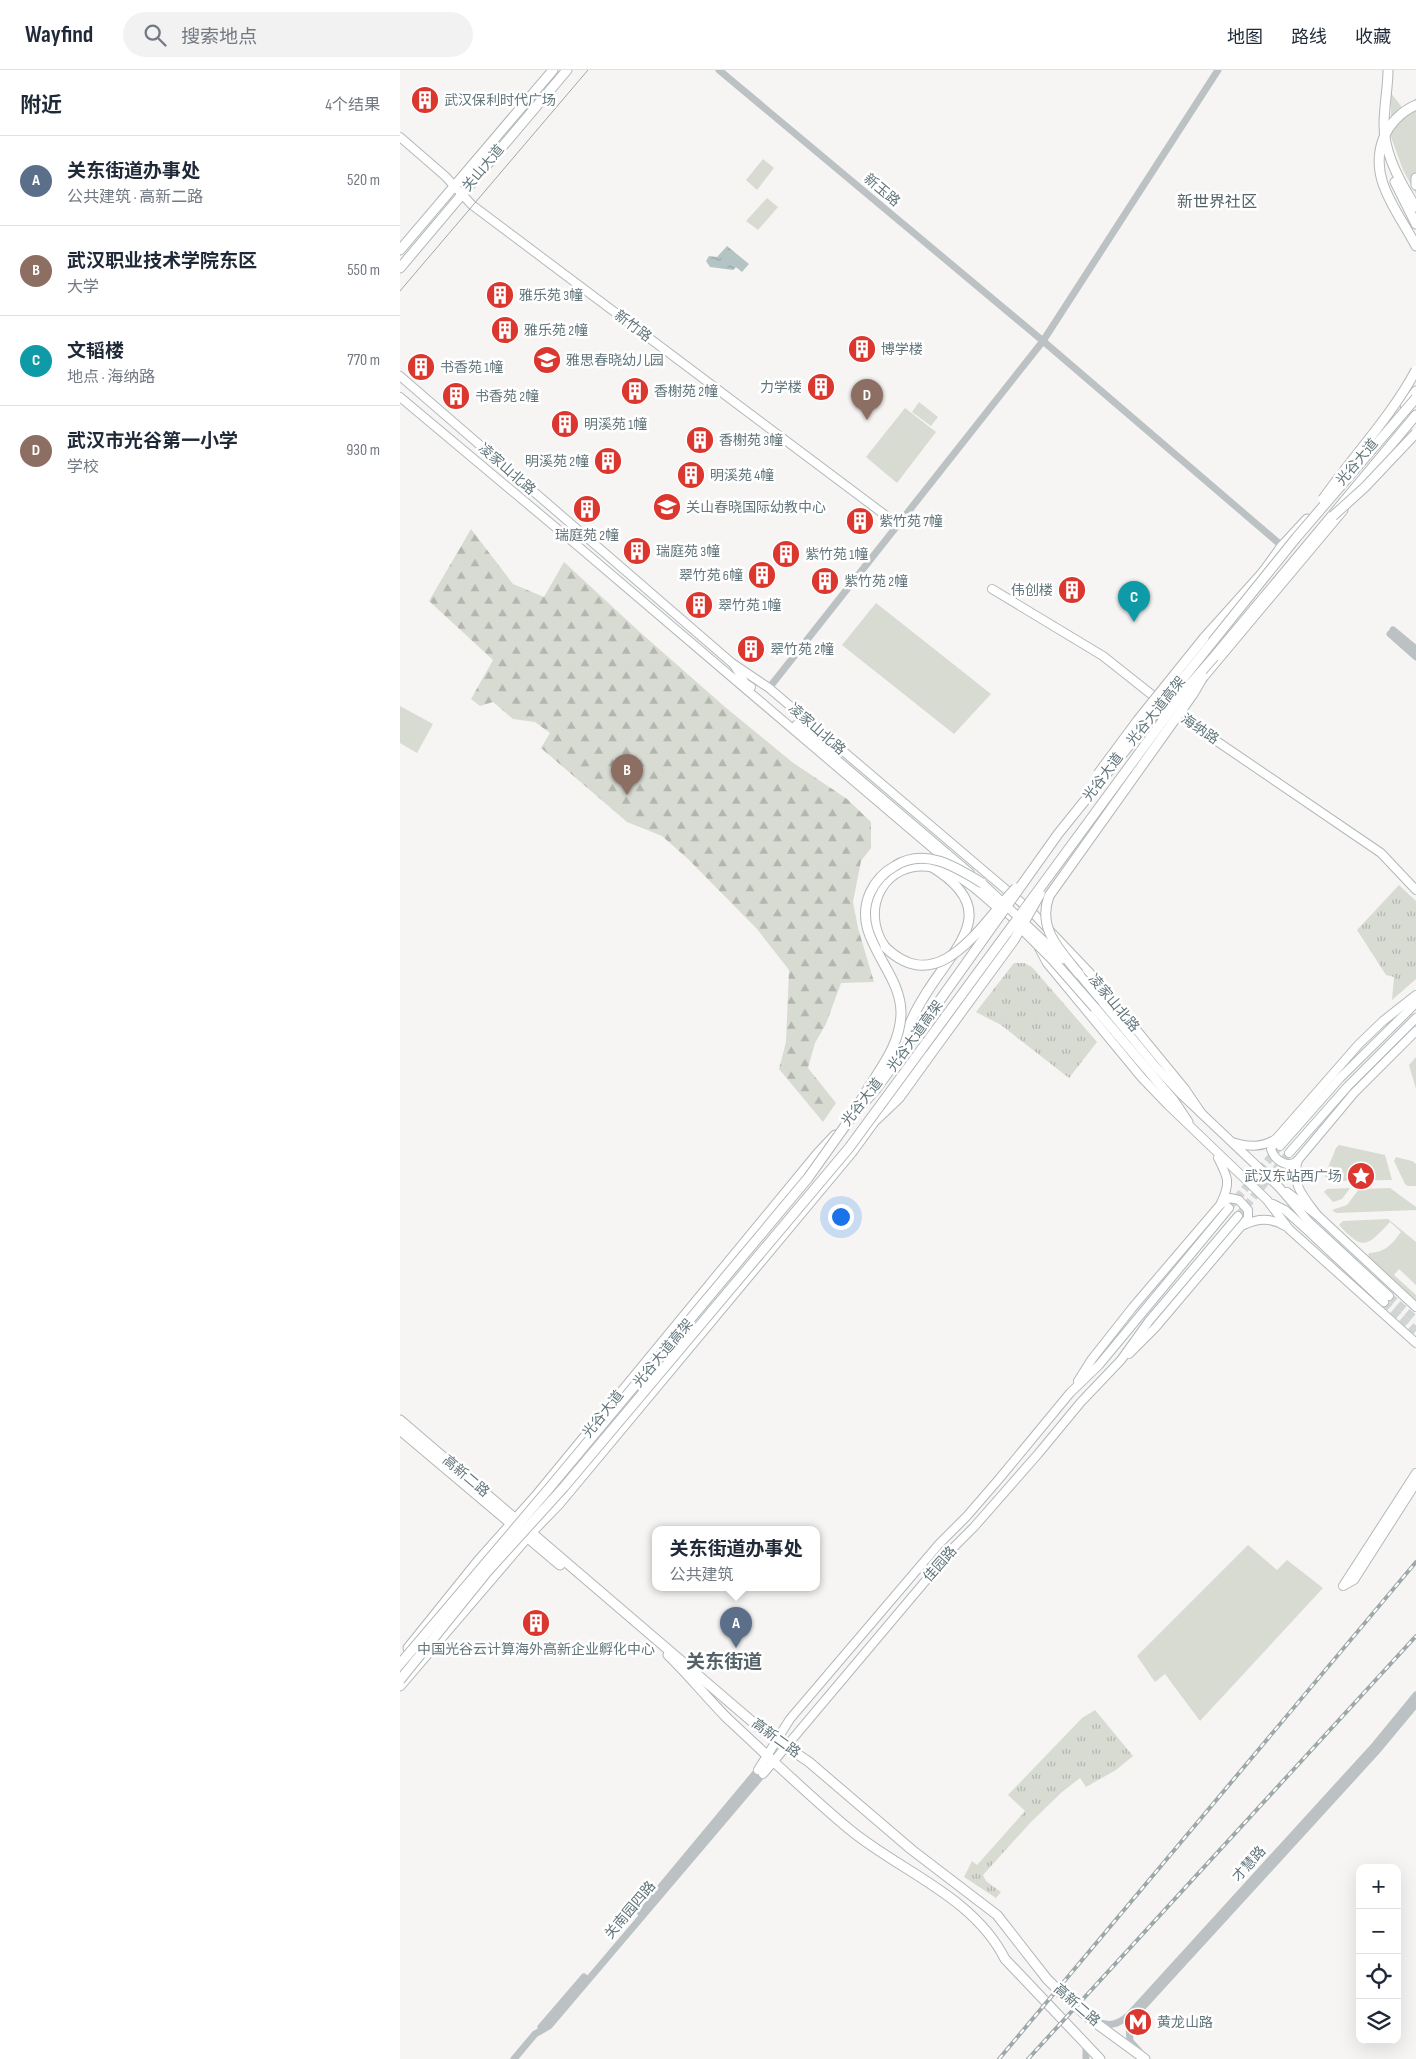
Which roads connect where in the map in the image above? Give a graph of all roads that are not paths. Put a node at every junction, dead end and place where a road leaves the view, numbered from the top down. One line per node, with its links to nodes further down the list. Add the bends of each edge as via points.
1 (553, 70): 11 (main road, 关山大道)
2 (567, 70): 12 (main road, 关山大道)
3 (720, 70): 18 (street, 新玉路)
4 (1218, 70): 18 (street)
5 (1388, 70): 7 (main road)
6 (1416, 105): 15 (main road, via 1398,117 1386,133 1378,163 1386,192)
7 (1384, 126): 13 (main road, via 1393,166); 14 (main road, via 1384,149 1389,166)
8 (400, 137): 11 (main road, 新竹路)
9 (1416, 178): 10 (main road)
10 (1416, 185)
11 (454, 186): 12 (main road, 新竹路); 16 (main road, 关山大道)
12 (462, 194): 17 (main road, 关山大道); 28 (main road, 新竹路, via 472,205)
13 (1416, 207)
14 (1416, 224)
15 (1416, 246)
16 (400, 250)
17 (400, 268)
18 (1043, 341): 28 (street); 30 (street, 新玉路)
19 (1416, 370): 29 (main road, bridge, via 1391,411 1348,463)
20 (400, 376): 36 (main road, 凌家山北路)
21 (1416, 384): 29 (main road, bridge)
22 (1416, 391): 30 (main road, 光谷大道)
23 (400, 398): 50 (main road)
24 (1416, 398): 29 (main road, 光谷大道高架, bridge)
25 (1416, 417): 27 (main road, 光谷大道高架, bridge); 39 (main road, 光谷大道)
26 (1416, 433): 27 (main road, bridge, via 1366,487)
27 (1333, 516): 34 (main road, 光谷大道高架)
28 (897, 524): 37 (street)
29 (1296, 538): 40 (main road, 光谷大道高架, bridge)
30 (1282, 546): 31 (main road, 光谷大道)
31 (1265, 570): 38 (main road, 光谷大道); 40 (main road, bridge, via 1204,638 1138,720)
32 (992, 589): 38 (main road, 海纳路, via 1103,656)
33 (1416, 650): 35 (street, via 1391,632)
34 (1214, 657): 42 (main road, 光谷大道高架, bridge, via 1181,696); 54 (main road, bridge, via 1192,694 1049,896 1045,913 1047,930)
35 (1416, 657)
36 (732, 663): 37 (main road, 凌家山北路); 45 (main road, bridge, via 745,683)
37 (769, 688): 48 (main road, 凌家山北路)
38 (1160, 701): 39 (main road, 海纳路); 48 (main road, 光谷大道)
39 (1174, 712): 44 (main road, 海纳路, via 1381,854); 49 (main road, 光谷大道)
40 (1058, 834): 43 (main road, 光谷大道高架, bridge)
41 (932, 867): 43 (main road, bridge, via 912,867 895,874 882,887 874,903 874,921 879,938 892,954 917,964 946,959 965,947); 59 (main road, bridge, via 959,886 967,902 968,919 960,944 910,1020); 63 (main road, bridge, via 964,880 1039,946 1174,1101)
42 (1051, 871): 61 (main road, bridge, via 1014,940 898,1098); 91 (main road, 光谷大道高架, bridge, via 849,1148 564,1487 487,1572)
43 (1028, 875): 62 (main road, 光谷大道高架, bridge, via 892,1067)
44 (1404, 876): 46 (main road, 海纳路); 47 (main road, 海纳路)
45 (982, 884): 54 (main road, bridge); 62 (main road, bridge, via 946,862 924,858 900,863 873,886 867,902 866,923 873,946 899,996 900,1028 892,1050)
46 (1416, 884)
47 (1416, 890)
48 (1014, 898): 49 (main road, 凌家山北路); 50 (main road, 光谷大道)
49 (1030, 910): 51 (main road, 光谷大道); 52 (main road, 凌家山北路)
50 (1006, 912): 51 (main road); 59 (main road, 光谷大道, via 998,917)
51 (1020, 923): 53 (main road); 61 (main road, 光谷大道)
52 (1054, 933): 53 (street, via 1043,932 1036,940); 60 (main road, 凌家山北路, via 1185,1088)
53 (1038, 946): 63 (main road, via 1047,963 1142,1078)
54 (1079, 974): 60 (main road, via 1156,1067)
55 (1416, 995): 65 (main road, via 1359,1044)
56 (1416, 1003): 65 (main road)
57 (1416, 1018): 67 (main road, via 1348,1086)
58 (1416, 1031): 68 (main road, via 1354,1093)
59 (901, 1051): 86 (main road, 光谷大道, via 842,1127)
60 (1202, 1114): 64 (main road)
61 (877, 1118): 87 (main road, 光谷大道, via 559,1504)
62 (850, 1120): 90 (main road, 光谷大道高架, bridge, via 808,1178)
63 (1188, 1122): 66 (main road)
64 (1230, 1142): 65 (main road, via 1255,1147); 69 (main road)
65 (1278, 1143): 68 (main road, via 1271,1149 1276,1157 1289,1165)
66 (1214, 1150): 70 (main road); 71 (main road, via 1228,1181)
67 (1289, 1153)
68 (1298, 1160): 73 (main road, via 1296,1184)
69 (1278, 1186): 70 (main road, via 1309,1222 1387,1299 1285,1210); 73 (main road)
70 (1268, 1200): 76 (main road)
71 (1220, 1205): 75 (main road, via 1234,1198 1245,1206 1249,1213); 80 (main road, via 1133,1307)
72 (1229, 1208): 80 (main road, via 1099,1365)
73 (1318, 1215): 77 (main road)
74 (1238, 1216): 79 (main road, via 1149,1321)
75 (1242, 1225): 76 (main road, via 1259,1219 1278,1221); 79 (main road, via 1155,1328)
76 (1290, 1229): 78 (main road)
77 (1416, 1307)
78 (1416, 1343)
79 (1122, 1360): 96 (main road, 佳园路, via 1080,1402)
80 (1070, 1393): 95 (main road, 佳园路, via 790,1719)
81 (400, 1420): 86 (main road, 高新二路)
82 (400, 1430): 85 (main road, 高新二路)
83 (1416, 1473): 84 (main road, via 1343,1586 1354,1580)
84 (1416, 1484)
85 (496, 1512): 86 (main road, 高新二路); 88 (main road, via 502,1527)
86 (514, 1522): 87 (main road, 高新二路); 88 (main road, 光谷大道)
87 (528, 1536): 92 (main road, 光谷大道); 95 (main road, 高新二路, via 673,1651); 97 (main road, 高新二路, via 669,1655)
88 (492, 1545): 89 (main road, 光谷大道)
89 (400, 1658)
90 (400, 1664)
91 (400, 1680)
92 (400, 1686)
93 (1416, 1696): 99 (street, 才慧路, via 1128,2016 1109,2025)
94 (1416, 1704): 104 (street, 才慧路, via 1131,2020 1130,2041)
95 (777, 1740): 96 (main road, 高新二路); 97 (main road, 佳园路)
96 (786, 1746): 97 (main road, 佳园路); 99 (main road, 高新二路, via 810,1762 912,1850 997,1916 1047,1979)
97 (770, 1758): 98 (main road); 100 (main road, 高新二路, via 862,1839 971,1915 1035,1993)
98 (760, 1772): 101 (street, 关南园四路, via 548,2026 535,2034)
99 (1089, 2018): 104 (main road, 高新二路)
100 (1081, 2037): 102 (street); 103 (main road, 高新二路)
101 (514, 2059)
102 (1086, 2059)
103 (1100, 2059)
104 (1146, 2059)

